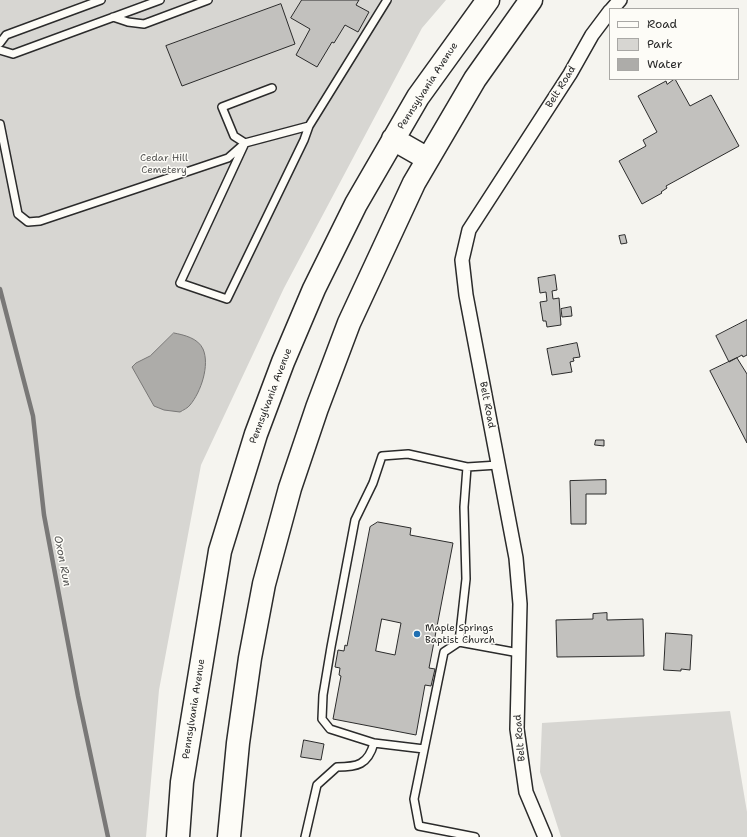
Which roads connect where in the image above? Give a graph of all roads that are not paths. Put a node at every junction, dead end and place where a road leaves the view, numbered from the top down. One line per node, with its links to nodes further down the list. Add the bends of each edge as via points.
1 (101, 0): 13 (lane, via 6,35)
2 (160, 0): 11 (lane)
3 (208, 0): 11 (lane, via 144,24)
4 (387, 0): 17 (lane)
5 (470, 0): 12 (highway, via 470,9)
6 (488, 0): 12 (highway, Pennsylvania Avenue)
7 (531, 0): 20 (highway, via 476,79)
8 (620, 0): 9 (street, Belt Road)
9 (613, 8)
10 (609, 13): 21 (street, Belt Road, via 592,35 570,74 469,230 465,244 462,260 466,295)
11 (113, 17): 14 (lane, via 13,54)
12 (458, 40): 18 (highway, Pennsylvania Avenue, via 418,97)
13 (0, 43)
14 (0, 50)
15 (272, 88): 19 (lane, via 222,107 234,136)
16 (0, 124): 19 (lane, via 18,214 28,222 40,221 228,158)
17 (309, 126): 19 (lane); 19 (lane, via 227,299 180,282)
18 (393, 140): 20 (highway); 27 (highway, Pennsylvania Avenue, via 356,204 314,289 283,362 254,442 220,551 182,782)
19 (245, 143)
20 (428, 159): 28 (highway, via 414,183 349,323 290,488 264,584 250,658 238,743)
21 (498, 466): 22 (lane); 24 (street, Belt Road, via 516,558 520,597)
22 (467, 467): 23 (lane, via 464,507 466,579); 25 (lane, via 408,454 382,456 373,483 355,520 330,646 322,719 330,729)
23 (459, 642): 24 (lane); 26 (lane, via 444,652)
24 (519, 653): 31 (street, Belt Road, via 518,729 526,792)
25 (374, 743): 26 (lane); 29 (lane, via 371,755 354,767 336,767 317,784)
26 (424, 749): 30 (lane, via 414,799 419,826)
27 (178, 837)
28 (229, 837)
29 (305, 837)
30 (475, 837)
31 (545, 837)

